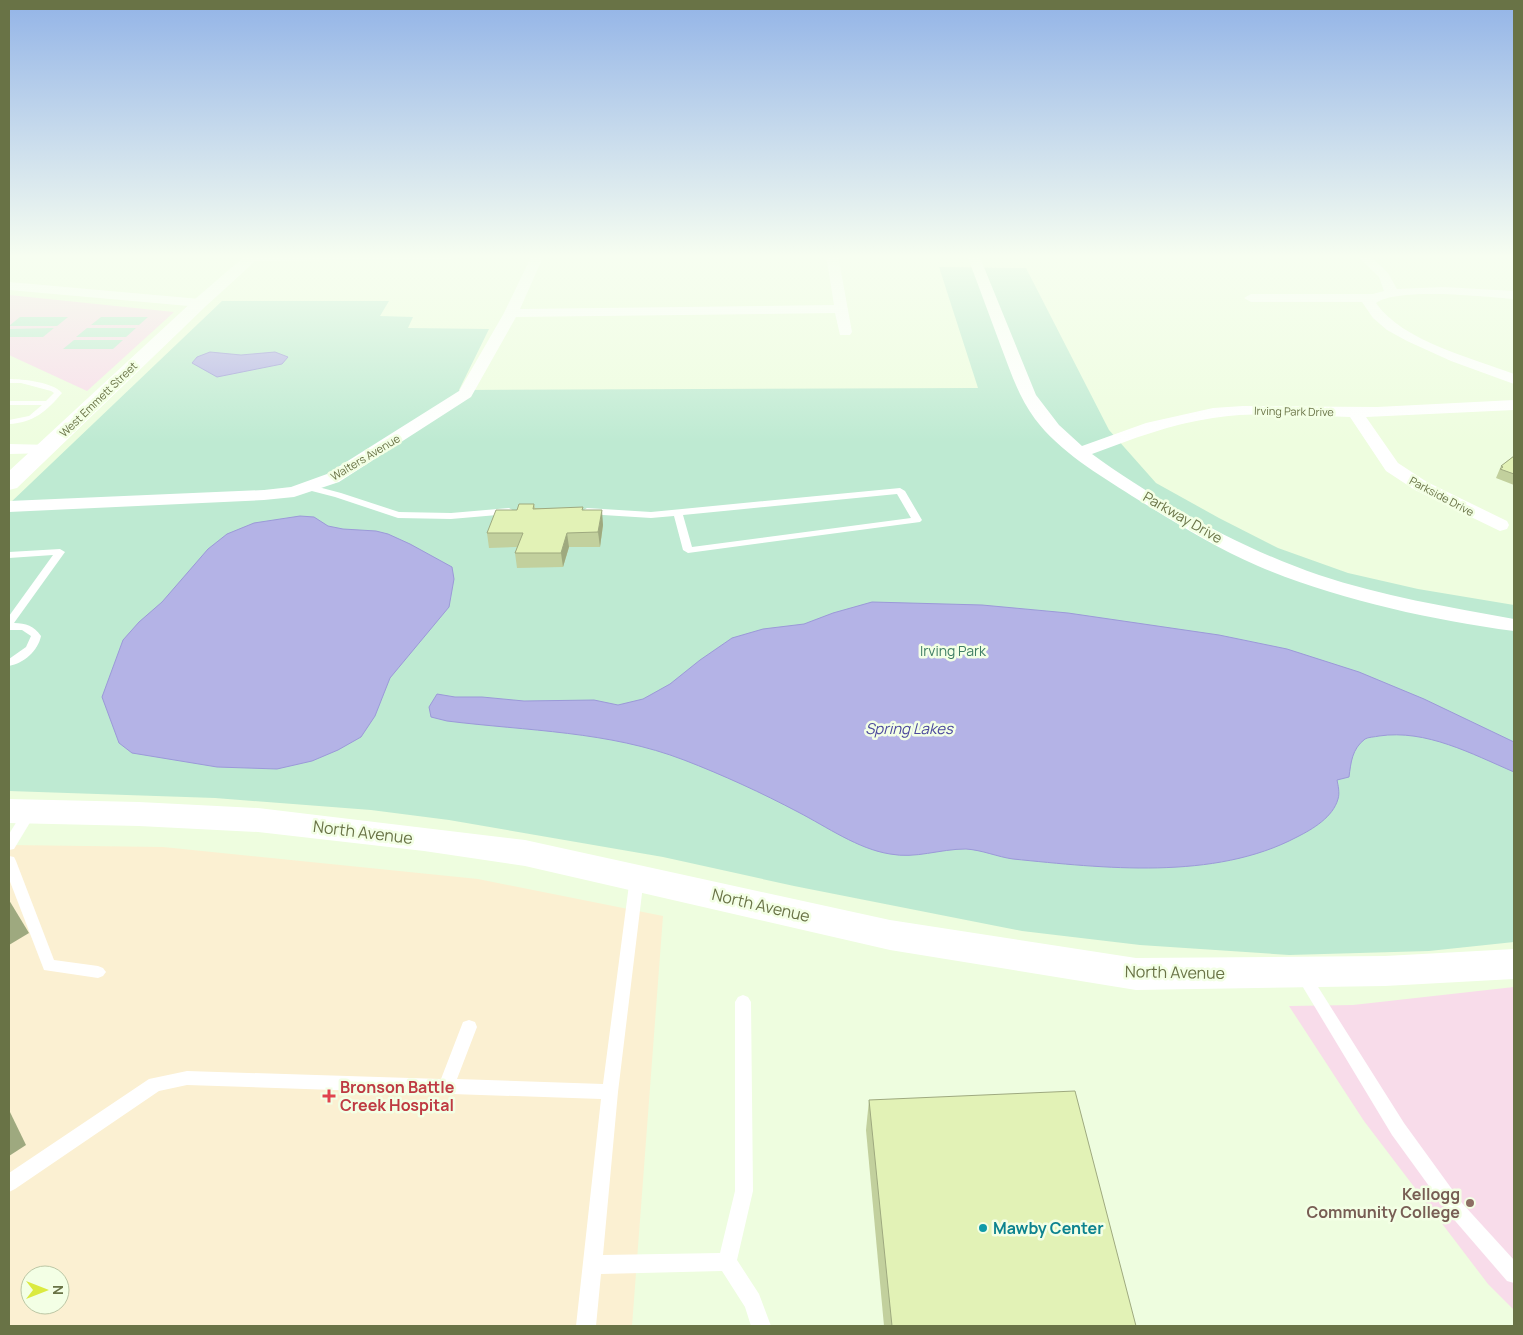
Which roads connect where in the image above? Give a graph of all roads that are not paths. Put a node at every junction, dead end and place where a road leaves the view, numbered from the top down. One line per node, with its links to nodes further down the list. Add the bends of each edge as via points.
1 (185, 317): 14 (street, West Emmett Street)
2 (509, 317): 18 (street, Walters Avenue, via 465,394 333,478)
3 (842, 317): 6 (street)
4 (996, 317): 16 (street, Parkway Drive, via 1032,402 1047,423)
5 (1379, 317): 7 (street, via 1398,331 1435,348)
6 (845, 332)
7 (1514, 379)
8 (9, 381): 10 (lane, via 54,389 58,393)
9 (9, 403): 10 (lane)
10 (47, 403): 13 (lane, via 33,418)
11 (1514, 405): 12 (street, Irving Park Drive)
12 (1354, 412): 16 (street, Irving Park Drive, via 1213,413 1152,426); 23 (street, Parkside Drive, via 1392,467 1421,486)
13 (9, 422)
14 (46, 449): 15 (street); 17 (street, West Emmett Street)
15 (9, 450)
16 (1079, 453): 26 (street, Parkway Drive, via 1210,534 1283,569 1376,598)
17 (9, 483)
18 (307, 487): 19 (street, Walters Avenue, via 294,492 264,495); 20 (lane, via 398,515 451,516)
19 (9, 506)
20 (518, 510)
21 (575, 510): 22 (lane, via 652,515)
22 (678, 513): 22 (lane, via 688,550 917,520 900,491)
23 (1500, 525)
24 (9, 555): 25 (lane, via 60,552)
25 (9, 625): 27 (lane, via 26,627 36,636 36,642 30,649)
26 (1514, 625)
27 (9, 663)
28 (20, 811): 29 (lane); 31 (street, North Avenue, via 258,820 516,852)
29 (9, 845)
30 (9, 861): 33 (lane, via 49,966)
31 (637, 877): 34 (street, North Avenue, via 890,935 1136,974); 38 (lane)
32 (1514, 964): 34 (street, North Avenue)
33 (98, 972)
34 (1302, 974): 42 (lane, via 1398,1129 1456,1209)
35 (743, 1002): 40 (lane, via 744,1190)
36 (470, 1027): 37 (lane)
37 (446, 1086): 38 (lane); 39 (lane, via 187,1078 155,1084)
38 (610, 1092): 41 (lane)
39 (9, 1183)
40 (727, 1262): 41 (lane); 44 (lane, via 748,1291)
41 (593, 1265): 43 (lane)
42 (1514, 1274)
43 (586, 1326)
44 (761, 1326)

